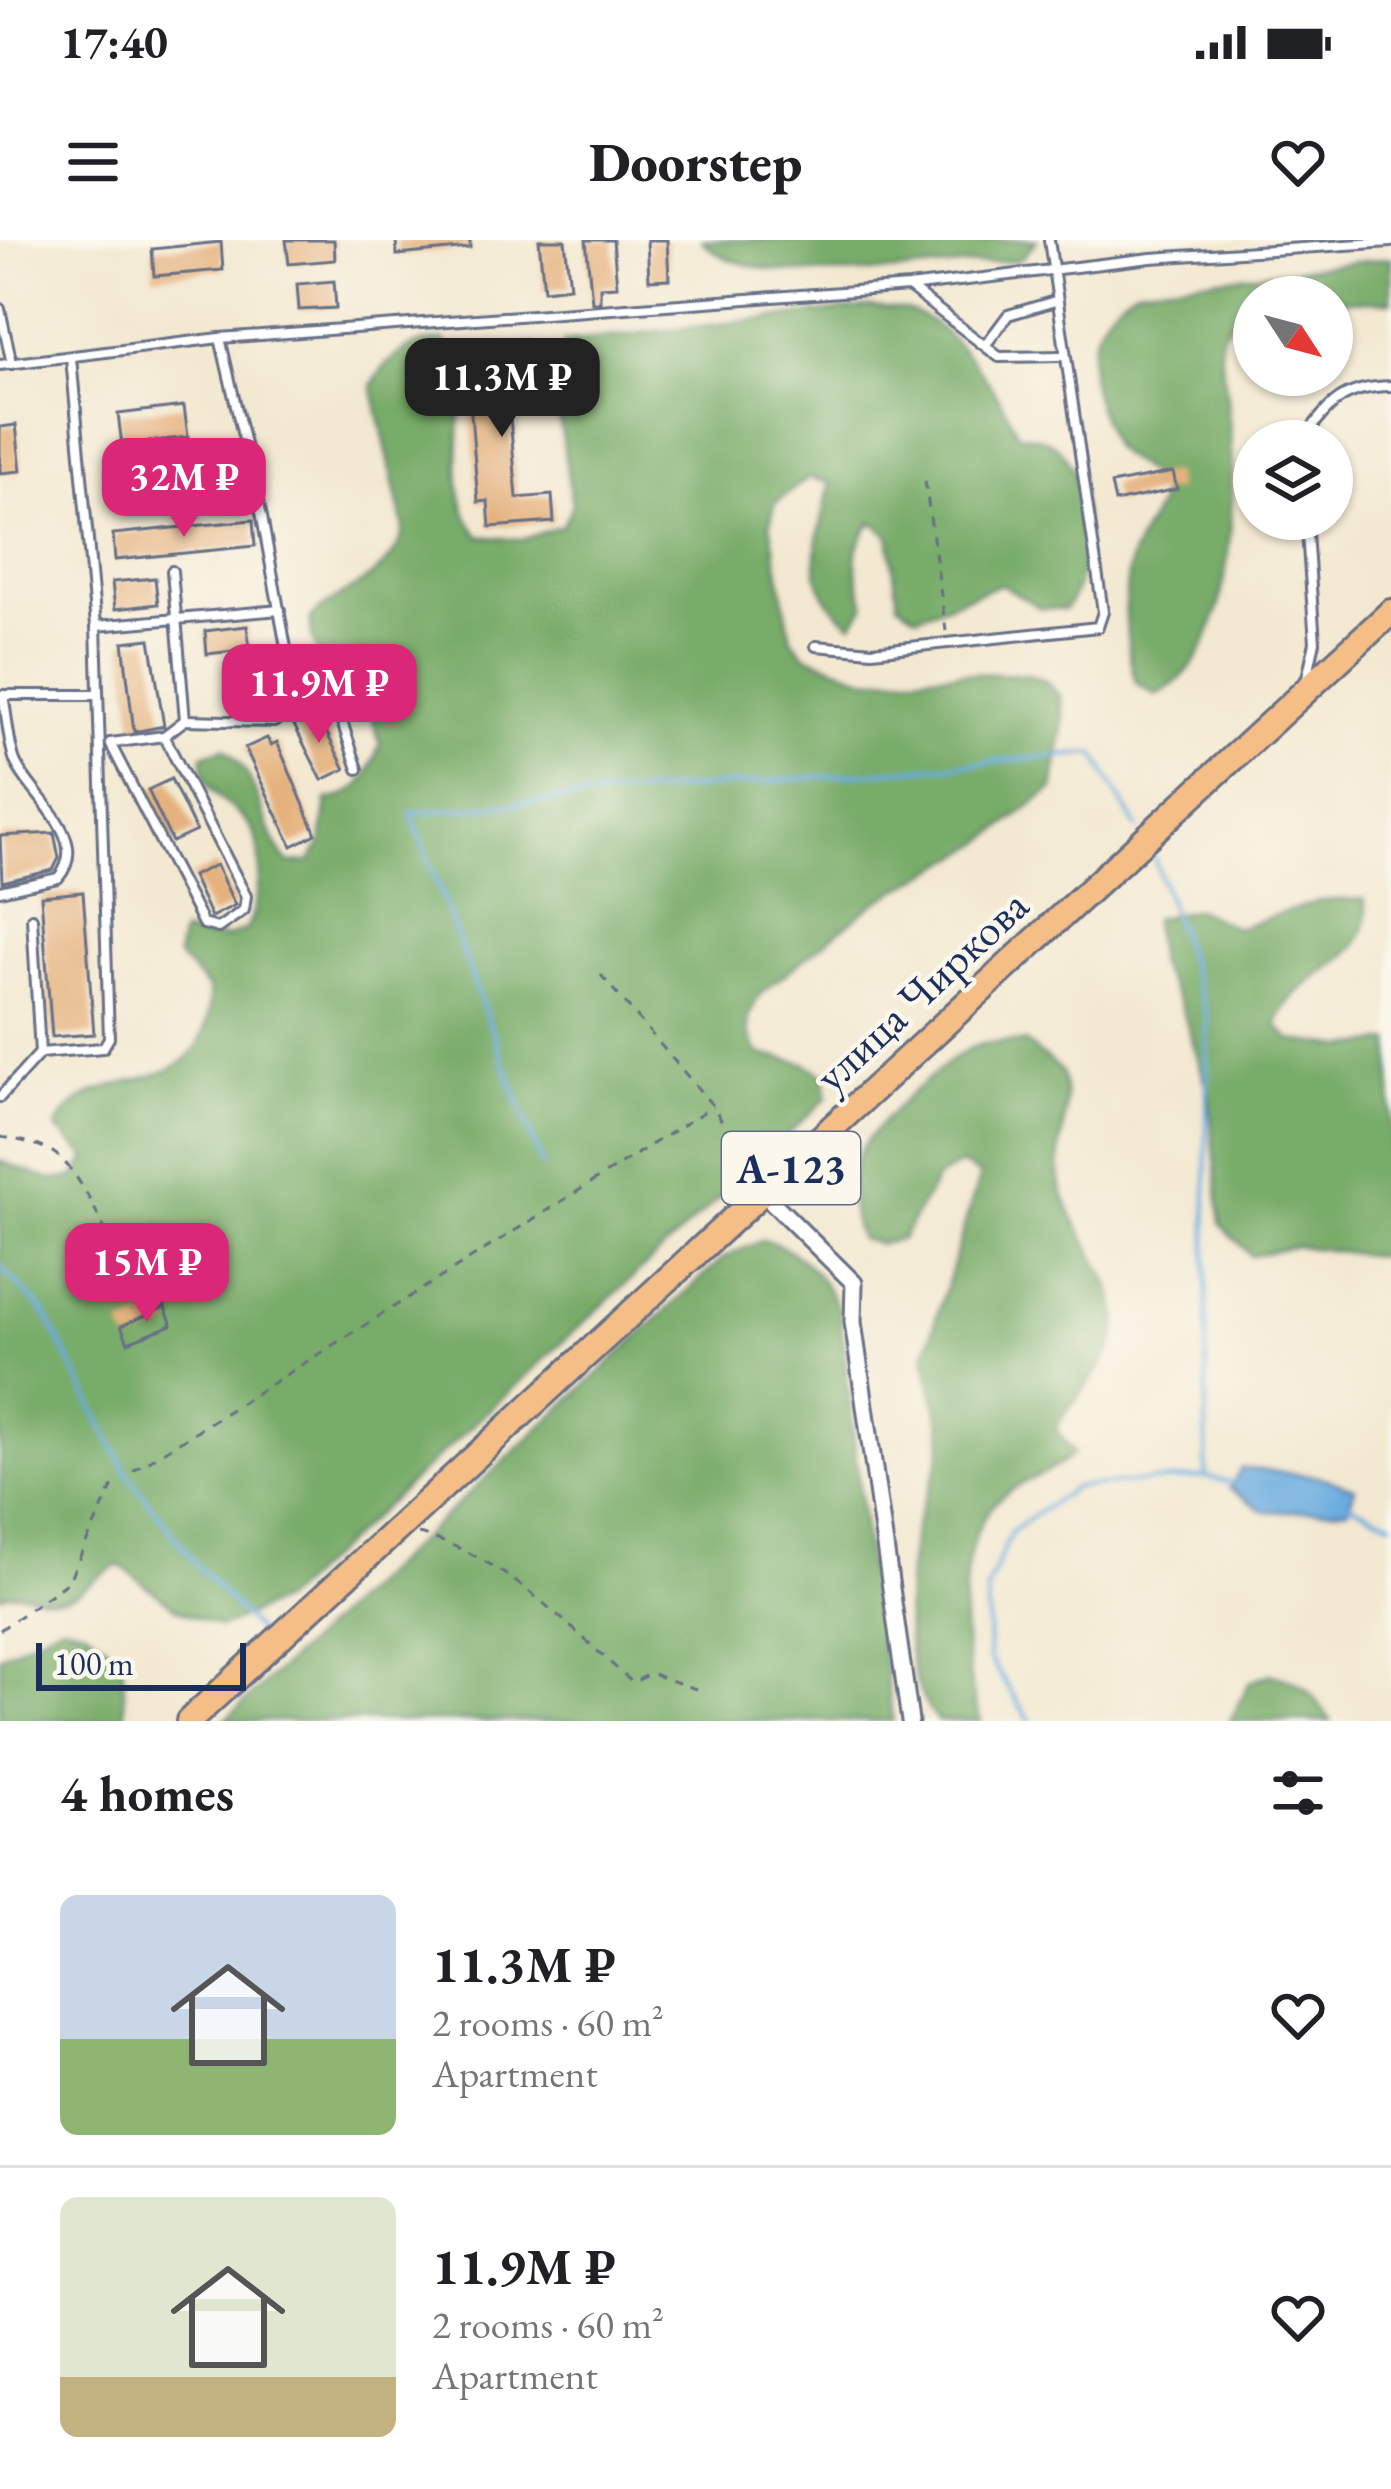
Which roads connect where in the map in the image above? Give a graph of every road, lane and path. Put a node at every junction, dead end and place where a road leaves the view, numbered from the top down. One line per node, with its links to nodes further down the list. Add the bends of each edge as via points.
1 (1049, 240): 3 (lane)
2 (1391, 242): 3 (lane)
3 (1052, 269): 4 (lane); 5 (lane)
4 (909, 287): 7 (lane); 8 (lane)
5 (1055, 301): 8 (lane, via 1008,315); 9 (lane)
6 (0, 309): 12 (lane)
7 (220, 338): 10 (lane); 18 (lane)
8 (988, 344): 9 (lane, via 1006,359)
9 (1064, 356): 22 (lane, via 1100,621 1094,630)
10 (70, 358): 12 (lane); 21 (lane)
11 (0, 364): 12 (lane)
12 (12, 364)
13 (1391, 386): 14 (lane, via 1360,387)
14 (1317, 420)
15 (926, 481): 22 (path)
16 (1308, 540): 24 (lane, via 1315,642)
17 (172, 572): 20 (lane)
18 (280, 610): 20 (lane); 27 (lane)
19 (1391, 612): 24 (main road, улица Чиркова / А-123)
20 (176, 618): 21 (lane); 28 (lane)
21 (96, 626): 26 (lane)
22 (948, 645): 23 (lane)
23 (816, 646)
24 (1304, 693): 39 (main road, улица Чиркова / А-123)
25 (2, 695): 26 (lane); 32 (lane, via 16,762 62,827 67,854 58,878)
26 (97, 695): 30 (lane)
27 (296, 702): 28 (lane, via 274,722); 31 (lane, via 319,697 338,707)
28 (185, 720): 29 (lane)
29 (164, 736): 30 (lane); 30 (lane, via 246,896 244,910 218,928 202,924)
30 (106, 745): 35 (lane, via 109,1038 103,1048)
31 (358, 769)
32 (0, 890)
33 (32, 918): 35 (lane)
34 (602, 975): 37 (path)
35 (40, 1053): 36 (lane)
36 (0, 1097)
37 (713, 1106): 39 (path); 41 (path)
38 (0, 1137): 40 (path, via 56,1154 110,1241)
39 (764, 1194): 43 (main road, улица Чиркова / А-123); 47 (street, via 854,1283)
40 (132, 1310)
41 (133, 1471)
42 (116, 1478): 44 (path, via 68,1582)
43 (398, 1529): 45 (path, via 451,1542 492,1564 633,1683 650,1673); 46 (main road, улица Чиркова / А-123)
44 (0, 1630)
45 (696, 1689)
46 (189, 1721)
47 (910, 1721)

